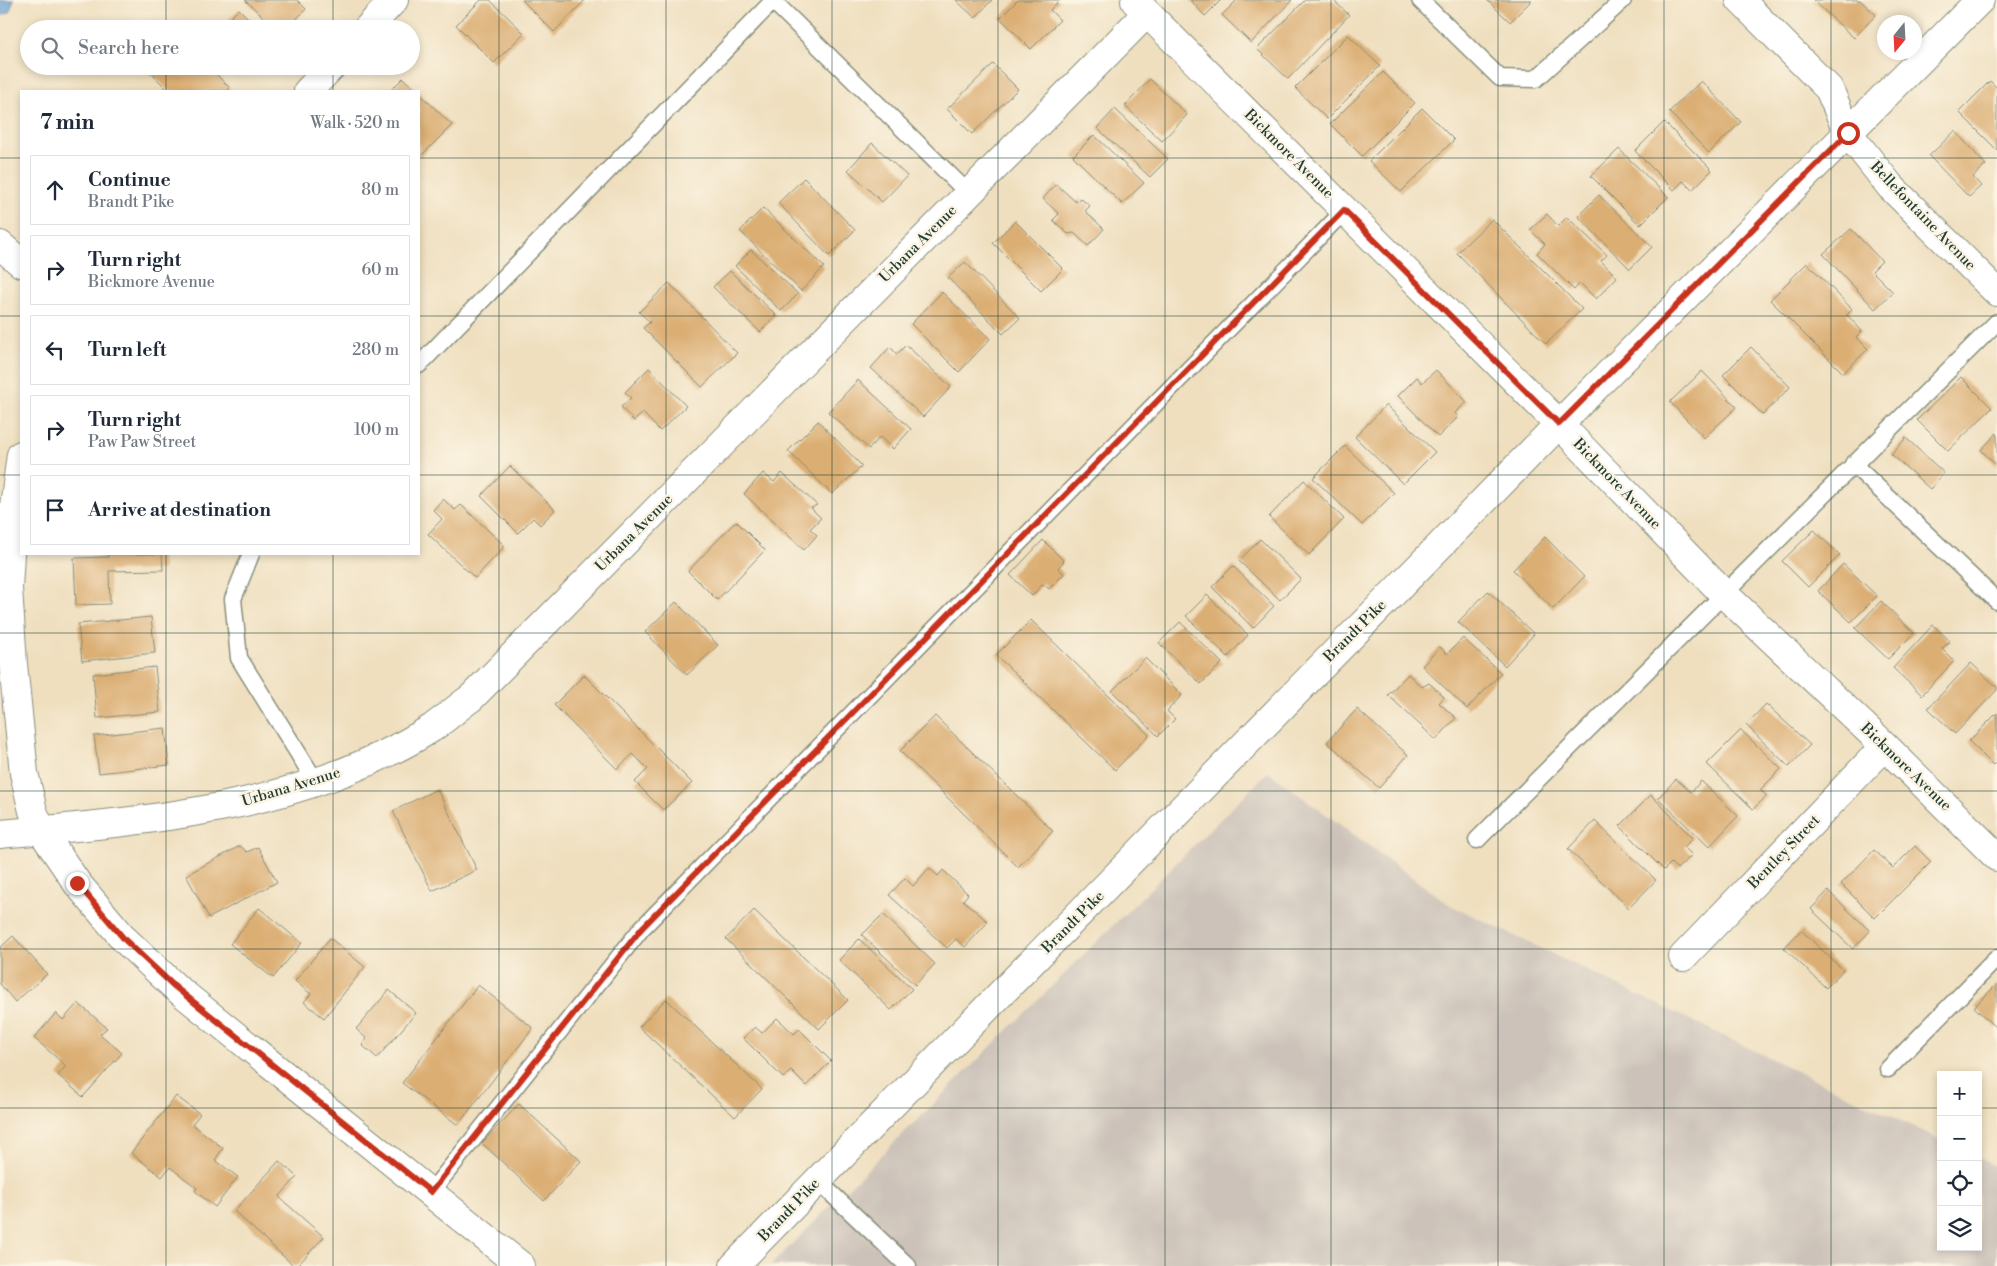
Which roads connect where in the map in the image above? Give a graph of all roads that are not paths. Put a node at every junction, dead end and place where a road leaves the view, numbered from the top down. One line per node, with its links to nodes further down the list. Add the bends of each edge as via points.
1 (394, 0): 8 (street)
2 (1420, 0): 3 (lane, via 1500,78 1536,79)
3 (1623, 0)
4 (1740, 0): 11 (street, Bellefontaine Avenue, via 1828,88)
5 (1980, 0): 11 (street, Brandt Pike)
6 (772, 1): 12 (lane); 18 (lane)
7 (1140, 6): 12 (street, Urbana Avenue); 13 (street, Bickmore Avenue)
8 (375, 20)
9 (323, 75): 10 (street)
10 (309, 90)
11 (1848, 133): 16 (street, Bellefontaine Avenue, via 1890,186); 19 (street, Brandt Pike)
12 (969, 194): 26 (street, Urbana Avenue, via 471,698 433,727 390,752)
13 (1344, 210): 19 (street, Bickmore Avenue); 35 (lane, via 642,928)
14 (0, 245): 15 (street)
15 (20, 262)
16 (1997, 292)
17 (1997, 322): 21 (lane)
18 (420, 364)
19 (1559, 424): 23 (street, Bickmore Avenue); 34 (street, Brandt Pike)
20 (20, 462): 27 (street, via 8,588 12,664 24,773)
21 (1853, 464): 23 (lane); 24 (lane)
22 (251, 555): 26 (lane, via 233,599 239,658)
23 (1723, 593): 25 (street, Bickmore Avenue); 29 (lane)
24 (1997, 601)
25 (1885, 746): 30 (street, Bickmore Avenue); 31 (street, Bentley Street)
26 (316, 782): 27 (street, Urbana Avenue, via 223,807 132,822)
27 (41, 830): 28 (street, Urbana Avenue); 35 (street, via 77,883 107,919 175,987)
28 (0, 834)
29 (1477, 840)
30 (1997, 857)
31 (1683, 957)
32 (1997, 958): 33 (lane)
33 (1888, 1069)
34 (818, 1180): 37 (street, Brandt Pike); 38 (lane)
35 (431, 1192): 36 (street)
36 (521, 1266)
37 (734, 1266)
38 (908, 1266)

